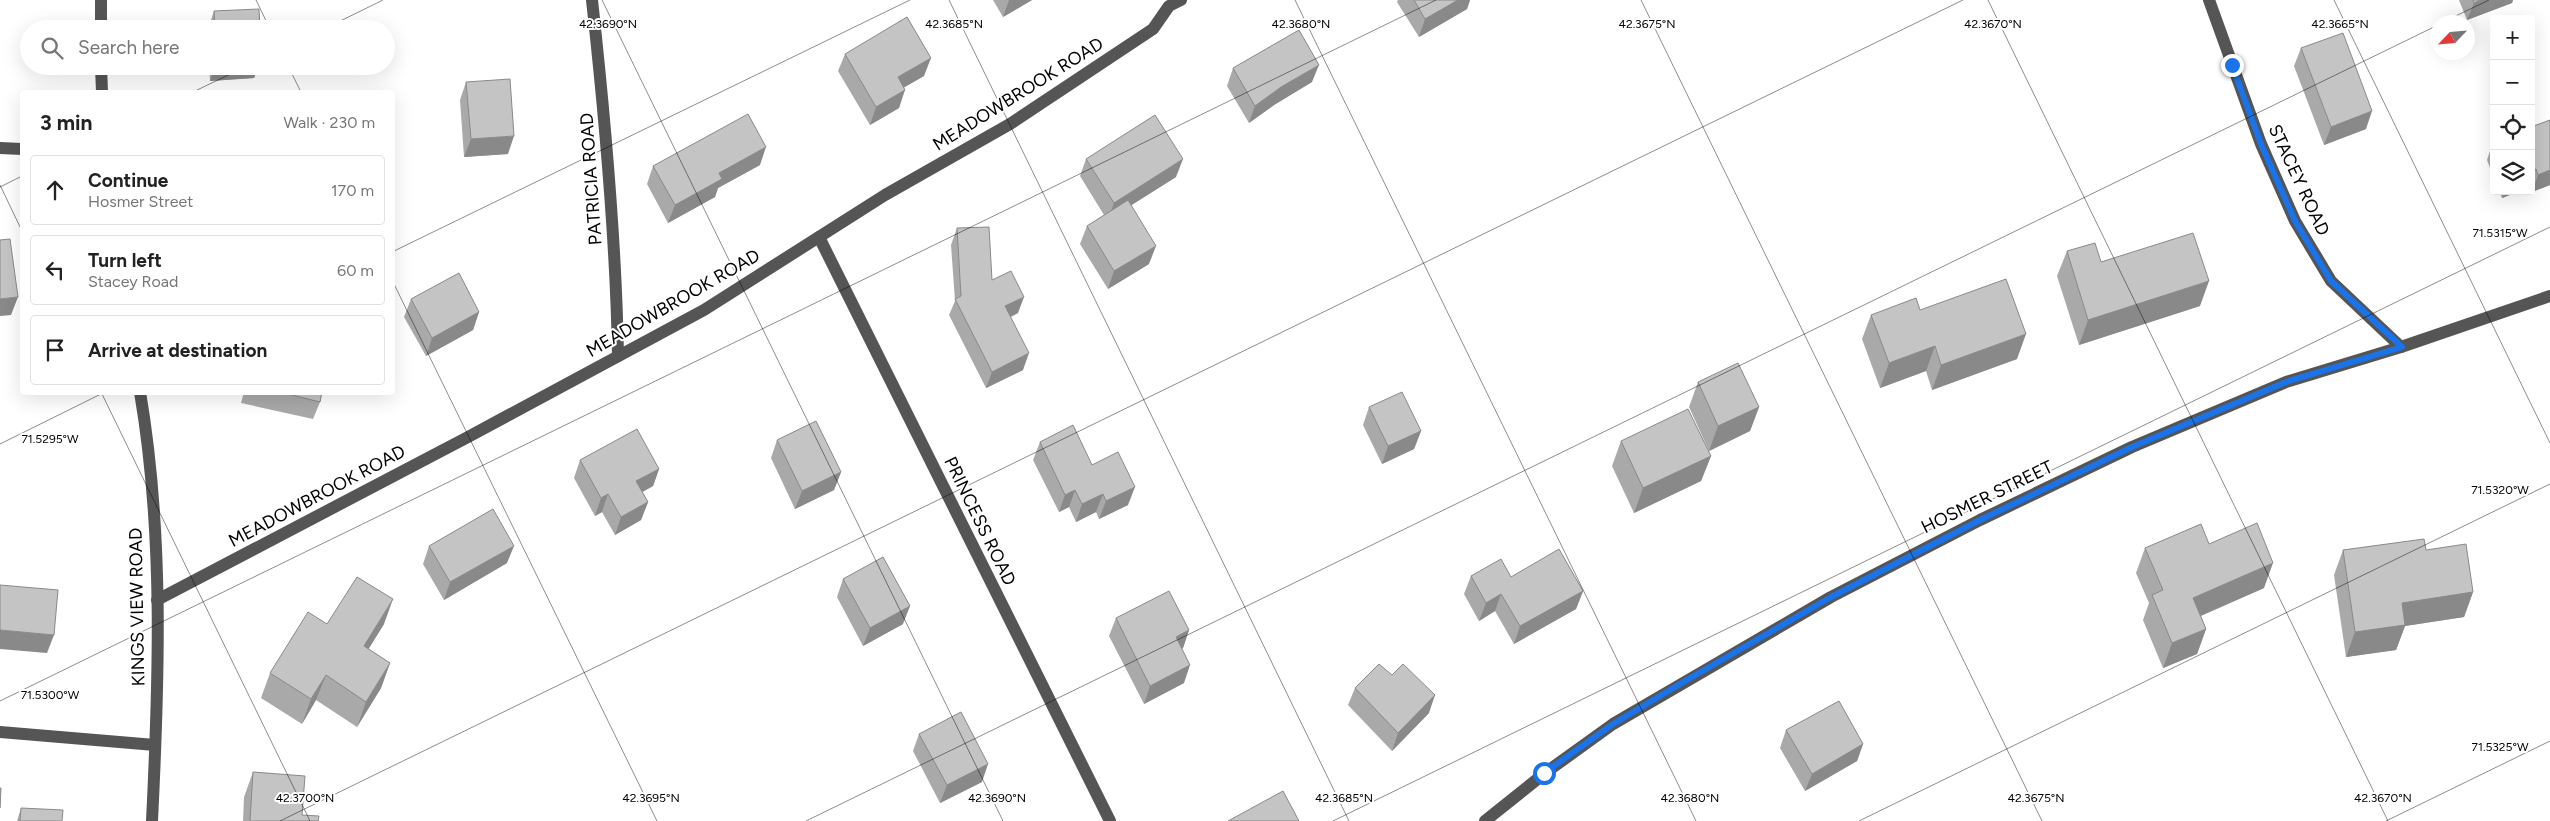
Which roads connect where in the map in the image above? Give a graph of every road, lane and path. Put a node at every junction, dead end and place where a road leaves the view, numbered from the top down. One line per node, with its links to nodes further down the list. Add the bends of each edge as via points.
1 (101, 0): 6 (street)
2 (592, 0): 14 (street, PATRICIA ROAD, via 615,257)
3 (1181, 0): 5 (street, MEADOWBROOK ROAD)
4 (2209, 0): 13 (street, STACEY ROAD, via 2261,144 2295,221 2331,281)
5 (1169, 3): 11 (street, MEADOWBROOK ROAD, via 1154,29 1010,124 885,195)
6 (101, 20)
7 (101, 75): 8 (street)
8 (102, 90)
9 (0, 148): 10 (street)
10 (20, 149)
11 (819, 238): 14 (street, MEADOWBROOK ROAD, via 704,310); 20 (street, PRINCESS ROAD)
12 (2550, 296): 13 (street, HOSMER STREET)
13 (2402, 347): 21 (street, HOSMER STREET, via 2286,382 2132,447 1905,558 1790,620 1613,724 1544,773)
14 (618, 356): 16 (street, MEADOWBROOK ROAD)
15 (140, 395): 16 (street, KINGS VIEW ROAD, via 152,498)
16 (157, 600): 18 (street, KINGS VIEW ROAD)
17 (0, 732): 18 (street)
18 (155, 745): 19 (street, KINGS VIEW ROAD)
19 (152, 821)
20 (1110, 821)
21 (1485, 821)

